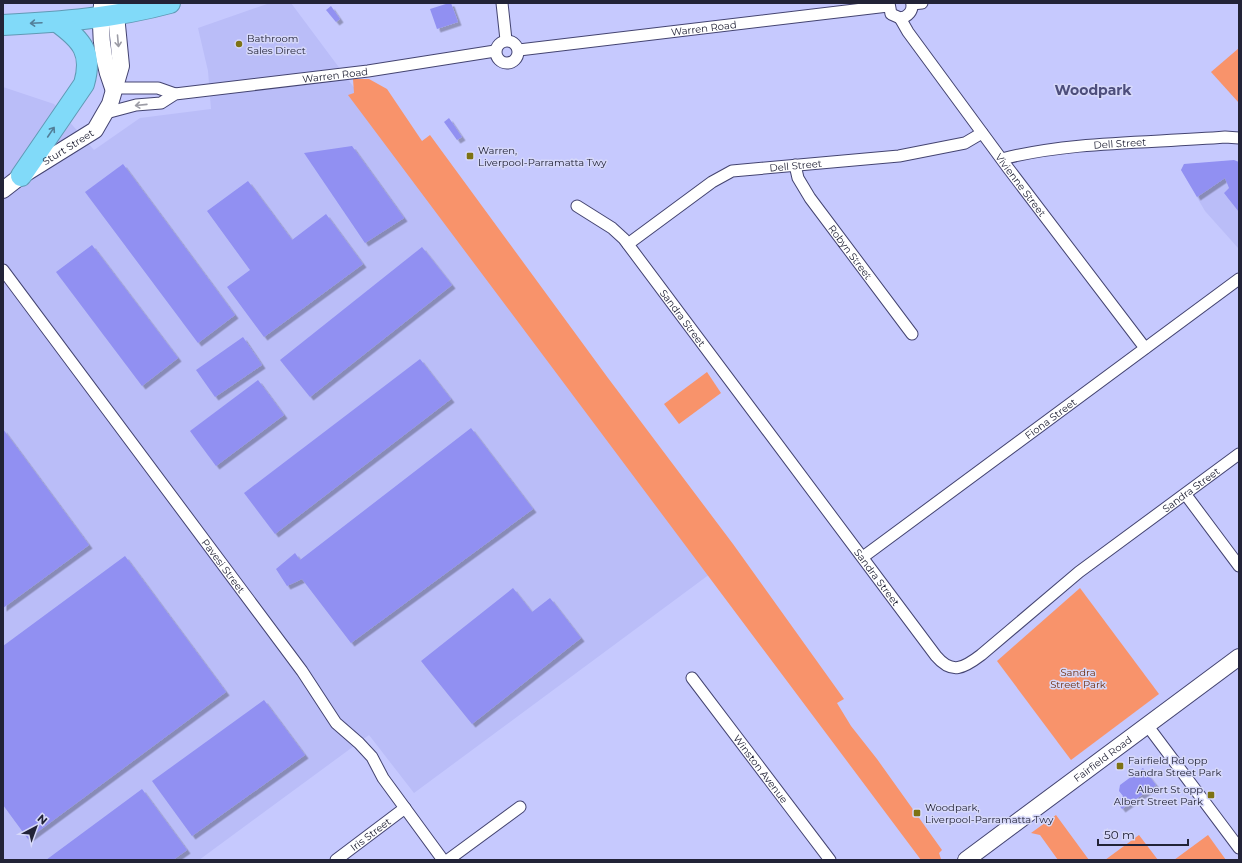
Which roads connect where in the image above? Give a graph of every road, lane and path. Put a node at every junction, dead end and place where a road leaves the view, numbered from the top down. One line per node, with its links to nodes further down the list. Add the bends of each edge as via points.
1 (170, 3): 5 (highway)
2 (502, 3): 9 (street)
3 (915, 3): 6 (street, via 909,14)
4 (889, 5): 6 (street, Vivienne Street, via 893,15); 10 (street, Warren Road)
5 (107, 10): 7 (highway); 12 (main road, Sturt Street, via 120,66)
6 (900, 18): 15 (street, Vivienne Street)
7 (57, 22): 8 (highway, one-way to 8); 19 (highway, one-way to 7, via 84,84 87,72 88,57 81,43)
8 (3, 25)
9 (506, 40): 10 (street, via 515,44); 11 (street, via 500,43)
10 (519, 50): 11 (street, via 515,60 508,63 499,59)
11 (495, 51): 13 (street, Warren Road, via 368,71)
12 (113, 88): 13 (street, Warren Road, via 158,88); 14 (main road, Sturt Street)
13 (175, 94): 14 (street, Warren Road, one-way to 14, via 161,103)
14 (106, 113): 19 (main road, Sturt Street, via 95,130)
15 (982, 132): 17 (street, Vivienne Street); 18 (street, Dell Street, via 965,143 899,156)
16 (1239, 138): 17 (street, Dell Street, via 1098,146 1044,151)
17 (1002, 159): 26 (street, Vivienne Street)
18 (795, 165): 22 (street, Dell Street, via 741,169 724,174); 25 (street, Robyn Street, via 798,178 810,198)
19 (22, 176): 20 (main road, Sturt Street)
20 (3, 190)
21 (577, 206): 22 (street, Sandra Street, via 612,228)
22 (628, 244): 29 (street, Sandra Street)
23 (3, 270): 35 (street, Pavesi Street, via 302,671 336,723 372,757 383,778)
24 (1239, 279): 26 (street, Fiona Street)
25 (912, 334)
26 (1146, 348): 29 (street, Fiona Street)
27 (1239, 454): 28 (street, Sandra Street)
28 (1186, 494): 29 (street, Sandra Street, via 1079,572 981,655 956,669 939,660); 30 (street)
29 (863, 557)
30 (1239, 566)
31 (1239, 657): 33 (main road, Fairfield Road)
32 (692, 678): 40 (street, Winston Avenue)
33 (1147, 725): 36 (street); 41 (main road, Fairfield Road)
34 (520, 807): 39 (street)
35 (405, 808): 37 (street, Iris Street); 38 (street, Pavesi Street)
36 (1238, 844)
37 (336, 860)
38 (443, 860)
39 (448, 860)
40 (830, 860)
41 (966, 860)

